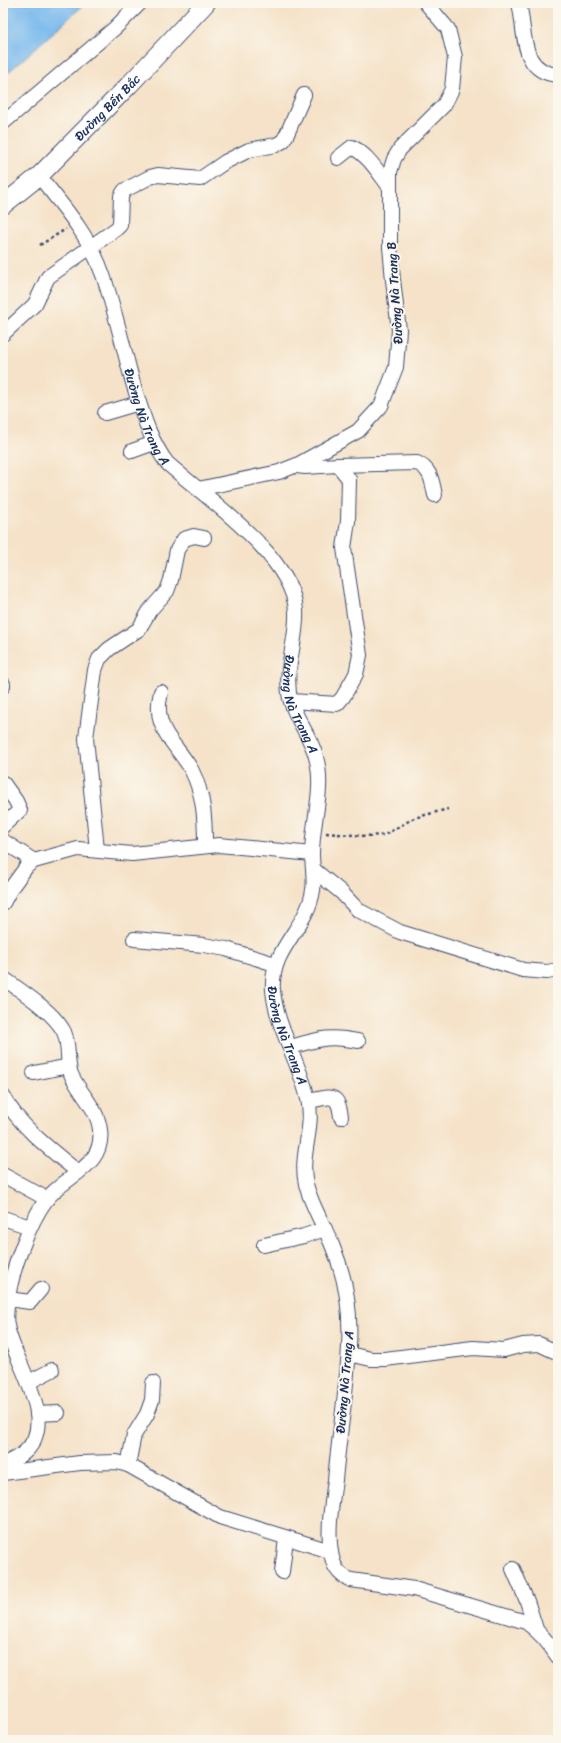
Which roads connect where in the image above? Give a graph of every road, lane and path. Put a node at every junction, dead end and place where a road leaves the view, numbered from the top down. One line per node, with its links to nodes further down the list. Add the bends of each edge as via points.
1 (140, 3): 7 (street, via 115,28)
2 (206, 3): 9 (main road, Đường Bến Bắc)
3 (426, 3): 10 (street, Đường Nà Trang B, via 448,28 455,57 452,89 444,106 400,149 390,172)
4 (519, 3): 5 (street, via 525,45 530,59 535,67)
5 (558, 76)
6 (304, 95): 14 (street, via 287,134 283,141 276,145 249,150 200,179 158,175 125,190 122,196 120,225)
7 (3, 124)
8 (338, 158): 10 (street, via 352,147 356,148 370,161)
9 (39, 176): 11 (main road, Đường Bến Bắc); 12 (street, Đường Nà Trang A)
10 (389, 186): 20 (street, Đường Nà Trang B, via 392,280 400,330 398,354 391,383 381,406 358,431)
11 (3, 205)
12 (76, 223): 13 (path); 14 (street, Đường Nà Trang A)
13 (40, 245)
14 (92, 247): 15 (street, via 48,276 35,304); 16 (street, Đường Nà Trang A, via 103,275)
15 (3, 334)
16 (139, 402): 17 (street); 18 (street, Đường Nà Trang A)
17 (105, 413)
18 (154, 443): 19 (street); 22 (street, Đường Nà Trang A, via 167,463)
19 (132, 451)
20 (297, 465): 21 (street); 22 (street, Đường Nà Trang B, via 278,472)
21 (338, 465): 23 (street, via 417,463 423,466 432,478); 26 (street, via 349,479 348,521 344,548 360,655 356,674 343,698 336,704)
22 (198, 490): 26 (street, Đường Nà Trang A, via 264,548 294,594 296,616 289,688)
23 (435, 495)
24 (204, 538): 33 (street, via 194,536 184,539 177,550 167,591 138,629 98,659 87,716 86,738)
25 (161, 692): 32 (street, via 158,711 164,728 192,772 203,800)
26 (291, 701): 30 (street, Đường Nà Trang A, via 312,744 320,772)
27 (3, 783): 29 (street, via 20,810)
28 (448, 809): 30 (path, via 414,818 384,836)
29 (3, 826)
30 (314, 832): 34 (street, Đường Nà Trang A)
31 (3, 841): 35 (street)
32 (205, 846): 33 (street, via 138,854); 34 (street, via 219,845)
33 (97, 850): 35 (street, via 78,850)
34 (312, 854): 36 (street, Đường Nà Trang A)
35 (34, 861): 37 (street, via 27,866)
36 (314, 870): 39 (street, Đường Nà Trang A, via 312,898); 40 (street, via 358,910 406,935 523,970)
37 (3, 903)
38 (134, 939): 39 (street, via 204,945)
39 (275, 964): 43 (street, Đường Nà Trang A, via 275,1002)
40 (558, 970)
41 (3, 978): 44 (street, via 53,1018 64,1032)
42 (358, 1041): 43 (street, via 329,1037)
43 (291, 1047): 47 (street, Đường Nà Trang A)
44 (69, 1066): 45 (street); 49 (street, via 101,1130 98,1152)
45 (34, 1073)
46 (3, 1096): 49 (street, via 24,1124)
47 (309, 1101): 48 (street, via 330,1097 336,1099 340,1104); 54 (street, Đường Nà Trang A, via 311,1121 304,1166 305,1181)
48 (342, 1117)
49 (78, 1172): 51 (street)
50 (3, 1175): 51 (street)
51 (47, 1199): 53 (street)
52 (3, 1218): 53 (street)
53 (30, 1227): 57 (street)
54 (325, 1229): 55 (street); 60 (street, Đường Nà Trang A, via 346,1286 350,1335)
55 (264, 1245)
56 (41, 1289): 57 (street, via 30,1302)
57 (7, 1295): 58 (street)
58 (5, 1316): 62 (street)
59 (554, 1351): 60 (street, via 539,1344 504,1350 473,1348 385,1359)
60 (348, 1354): 70 (street, Đường Nà Trang A, via 330,1520)
61 (52, 1370): 62 (street)
62 (29, 1382): 65 (street)
63 (153, 1383): 67 (street, via 152,1400 134,1436)
64 (58, 1413): 65 (street)
65 (37, 1414): 66 (street, via 37,1430 27,1450)
66 (3, 1464)
67 (128, 1465): 68 (street, via 117,1462 80,1463); 69 (street, via 220,1517)
68 (3, 1473)
69 (286, 1538): 70 (street); 72 (street)
70 (330, 1550): 73 (street, Đường Nà Trang A, via 333,1562 342,1576 385,1586 414,1589 526,1622)
71 (513, 1569): 73 (street)
72 (282, 1572)
73 (536, 1629): 74 (street, Đường Nà Trang A)
74 (558, 1657)

